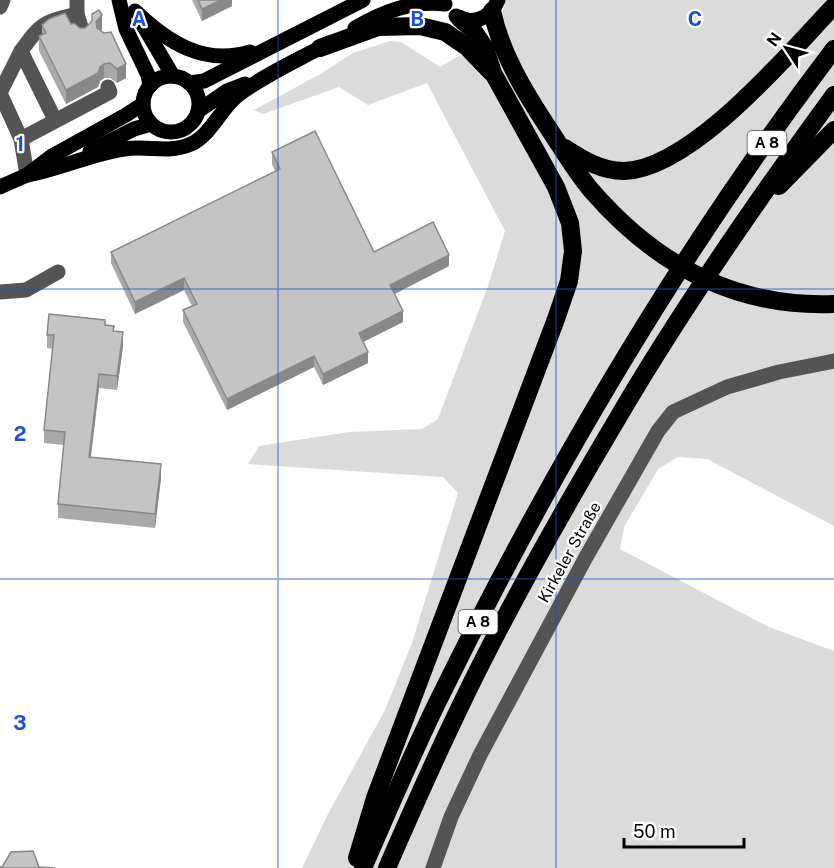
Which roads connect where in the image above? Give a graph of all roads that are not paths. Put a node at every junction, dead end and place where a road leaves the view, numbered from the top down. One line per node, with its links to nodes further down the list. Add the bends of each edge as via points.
1 (3, 0): 9 (street)
2 (119, 0): 22 (main road, via 119,32 148,75)
3 (363, 0): 11 (main road)
4 (371, 0): 11 (main road)
5 (444, 2): 12 (main road); 15 (main road, via 417,3 392,10)
6 (132, 6): 14 (main road, via 155,31 194,52 214,57 246,53); 20 (main road)
7 (495, 6): 12 (main road, via 477,20); 31 (highway, via 496,31)
8 (834, 6): 31 (highway, via 730,112 666,159 625,171 604,169)
9 (0, 7)
10 (77, 7): 13 (street); 17 (street, via 38,28)
11 (333, 16): 14 (main road)
12 (460, 19): 19 (highway, via 486,48)
13 (83, 33)
14 (278, 42): 21 (main road, via 204,81)
15 (320, 48): 18 (main road); 19 (highway, via 378,27 420,26 445,32)
16 (834, 49): 41 (highway, A 8, via 705,231 613,376 507,564 439,699)
17 (21, 51): 27 (street); 30 (street, via 0,93)
18 (272, 73): 26 (main road, via 227,91); 32 (main road, via 237,96 194,143 175,149 122,149)
19 (493, 73): 40 (highway, via 556,187 570,223 573,251 569,281 375,798)
20 (174, 76): 21 (main road); 22 (main road, via 156,80)
21 (189, 83): 26 (main road, via 198,95)
22 (150, 86): 25 (main road)
23 (108, 87): 27 (street, via 110,92)
24 (834, 95): 35 (highway, A 8)
25 (143, 104): 28 (main road); 33 (main road, via 52,156)
26 (198, 111): 28 (main road, via 182,130 166,132)
27 (55, 120): 30 (street)
28 (151, 124): 32 (main road)
29 (834, 130): 35 (highway)
30 (21, 139): 33 (street)
31 (558, 144): 38 (highway, via 616,217 670,261 711,283 743,293 811,305)
32 (53, 170): 33 (main road)
33 (27, 175): 34 (main road)
34 (0, 188)
35 (747, 217): 42 (highway, A 8, via 673,328 568,502 458,710)
36 (58, 272): 37 (street, via 26,290)
37 (0, 292)
38 (834, 304)
39 (834, 361): 43 (street, Kirkeler Straße, via 727,387 673,412 658,431 586,557 480,755)
40 (354, 868)
41 (363, 868)
42 (387, 868)
43 (433, 868)

